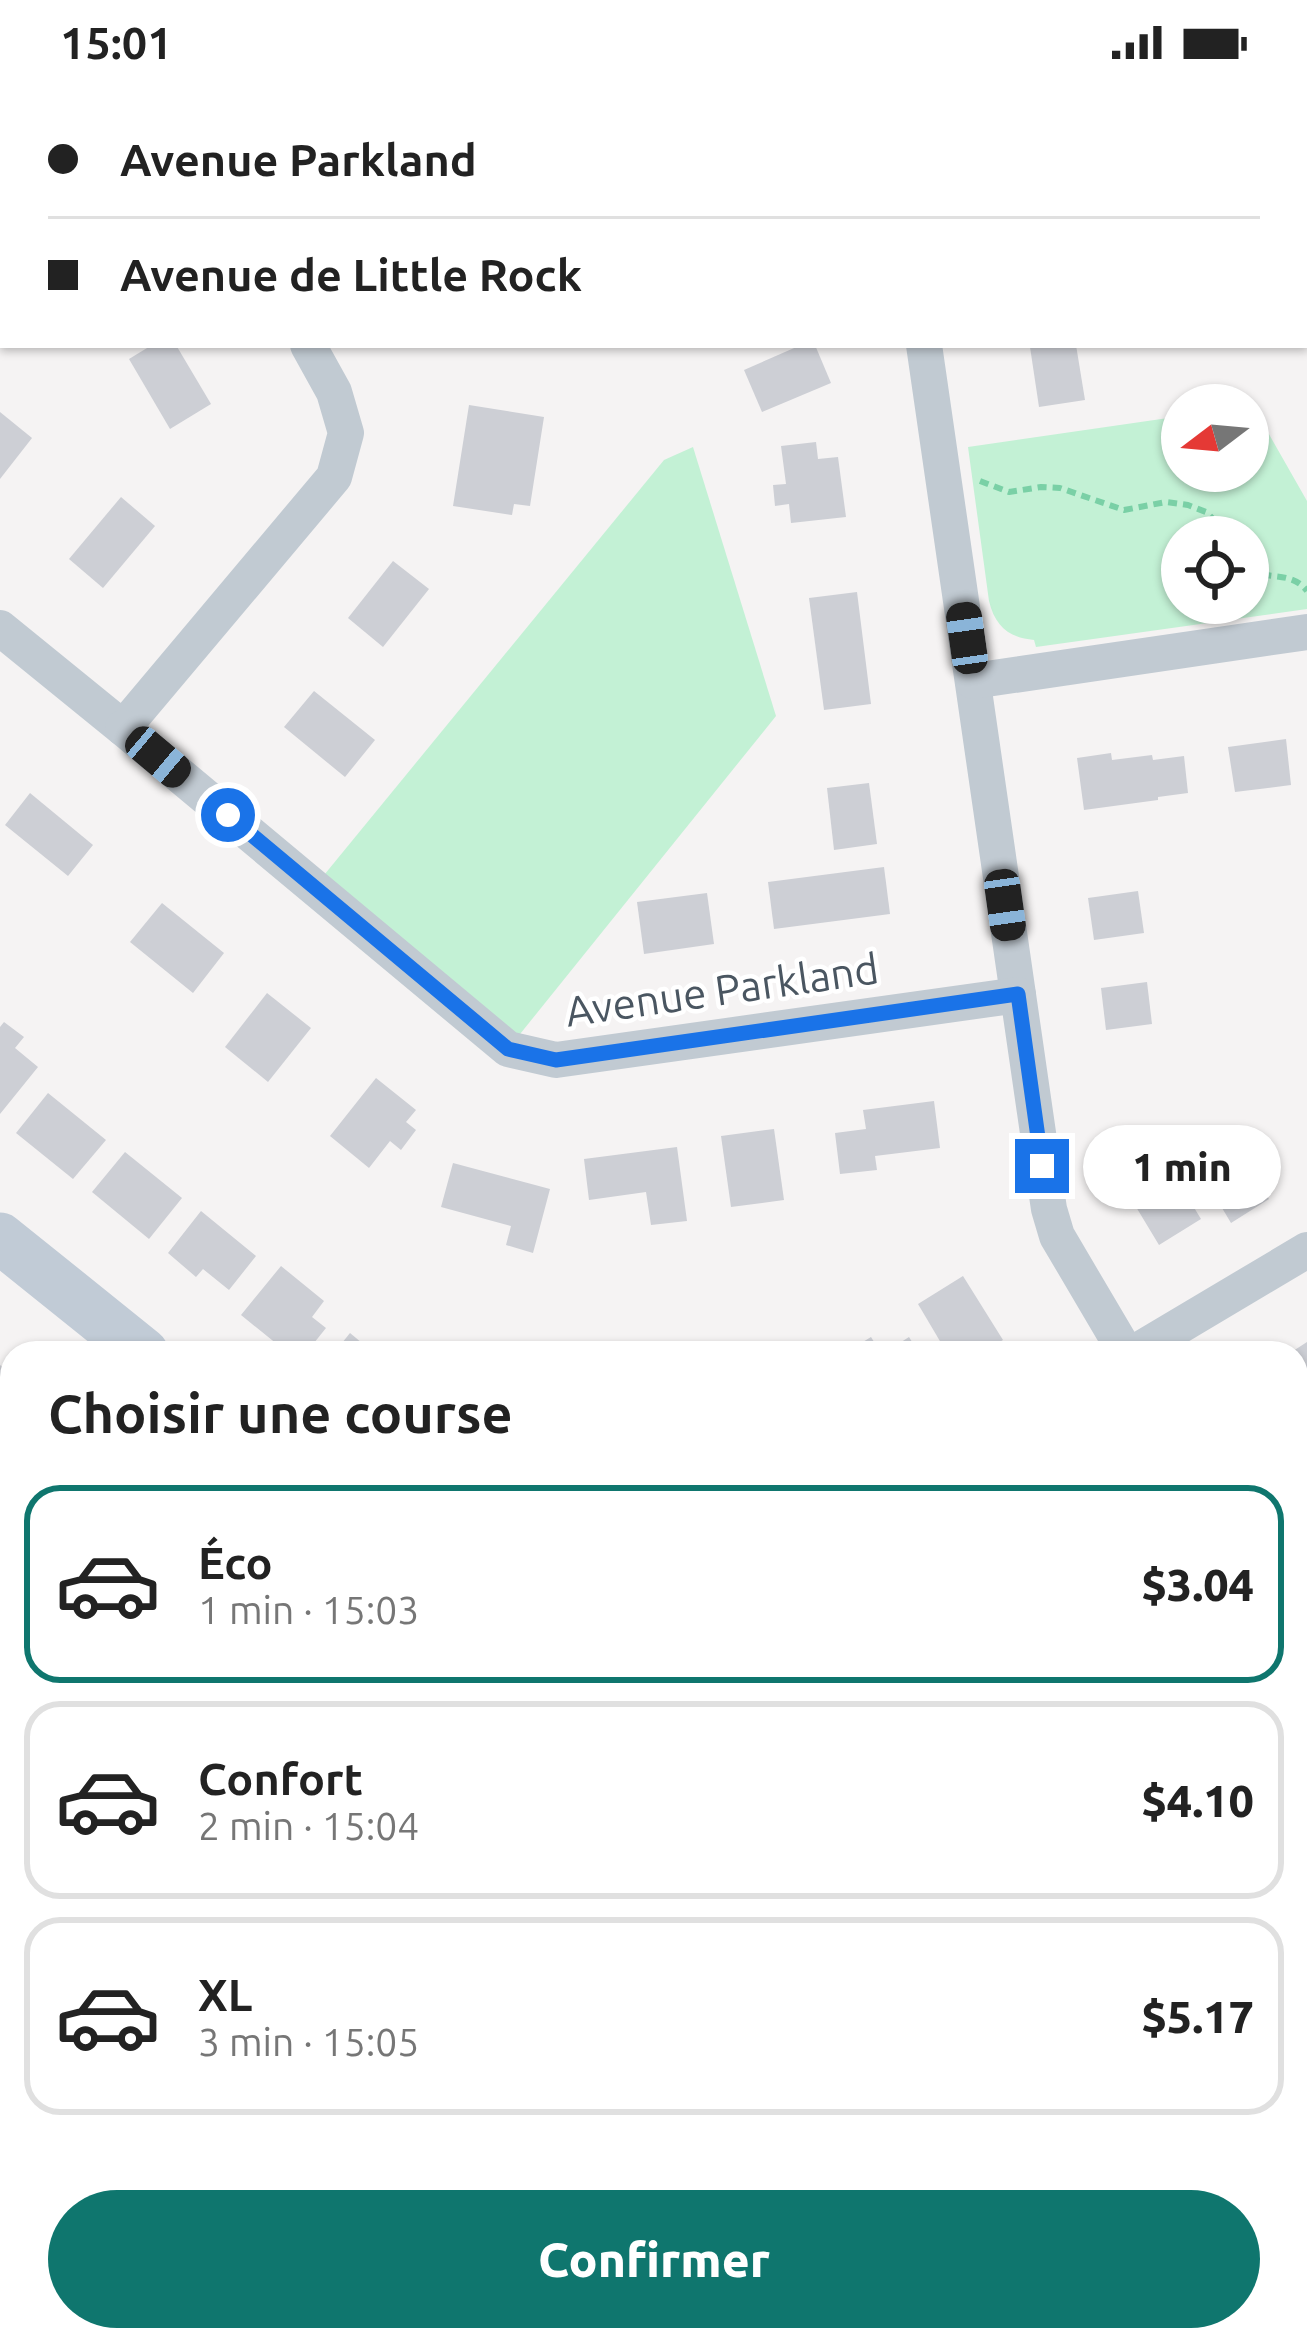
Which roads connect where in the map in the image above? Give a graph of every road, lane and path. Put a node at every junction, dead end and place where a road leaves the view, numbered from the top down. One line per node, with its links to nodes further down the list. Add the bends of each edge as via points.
1 (310, 348): 10 (street, via 346,433 334,477)
2 (925, 348): 9 (street)
3 (968, 477): 4 (path, via 1009,492 1060,488 1124,510 1166,502)
4 (1210, 516)
5 (1269, 576): 6 (path)
6 (1307, 591)
7 (0, 628): 10 (street, Avenue Parkland)
8 (1307, 632): 9 (street)
9 (973, 681): 11 (street)
10 (123, 728): 11 (street, Avenue Parkland, via 508,1049 556,1060)
11 (1018, 994): 15 (street, via 1048,1209)
12 (0, 1238): 14 (street)
13 (1307, 1250): 16 (street)
14 (128, 1341)
15 (1123, 1341)
16 (1151, 1341)

